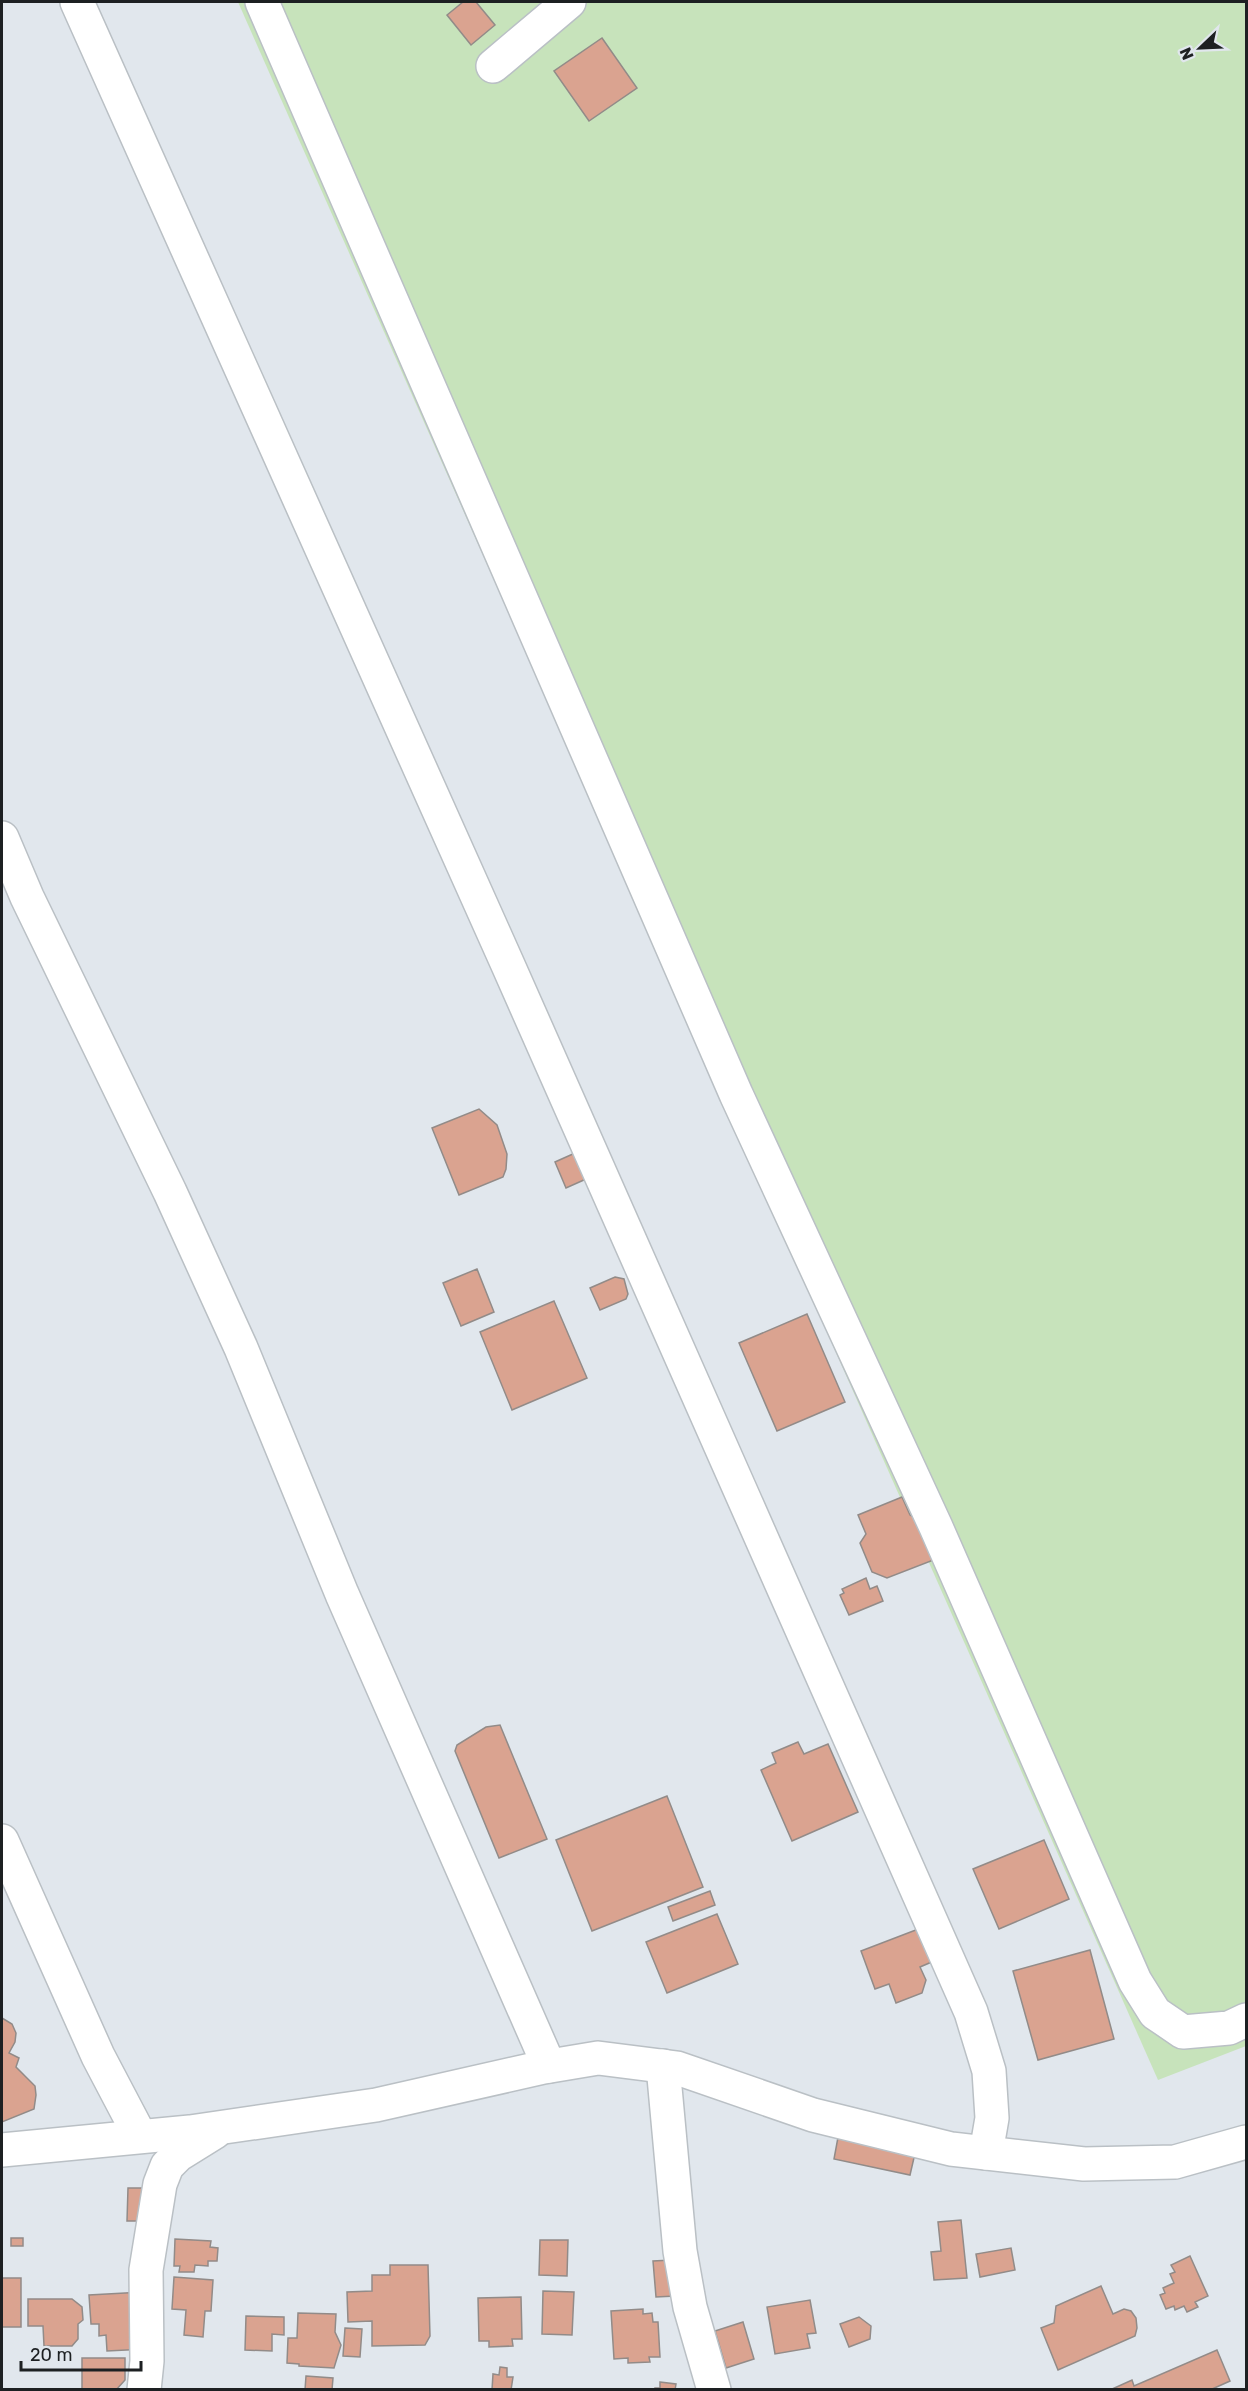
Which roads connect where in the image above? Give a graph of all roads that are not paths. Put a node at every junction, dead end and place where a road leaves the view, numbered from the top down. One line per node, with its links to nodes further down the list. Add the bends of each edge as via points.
1 (77, 2): 14 (street, via 971,2012 988,2071 992,2118)
2 (262, 2): 7 (street, via 736,1094 936,1527 1135,1982 1155,2013 1184,2031 1229,2028)
3 (569, 2): 4 (street)
4 (493, 66)
5 (2, 838): 8 (street, via 241,1348 342,1594)
6 (2, 1841): 11 (street, via 98,2056)
7 (1246, 2020)
8 (549, 2066): 9 (street, via 598,2058); 10 (street, via 376,2105)
9 (663, 2066): 14 (street, via 813,2115 951,2149); 16 (street, via 680,2251 690,2307)
10 (224, 2127): 11 (street); 15 (street, via 178,2155 167,2166 160,2184 146,2270)
11 (140, 2136): 13 (street)
12 (1246, 2142): 14 (street, via 1175,2162 1084,2164)
13 (2, 2150)
14 (986, 2153)
15 (144, 2390)
16 (714, 2390)

